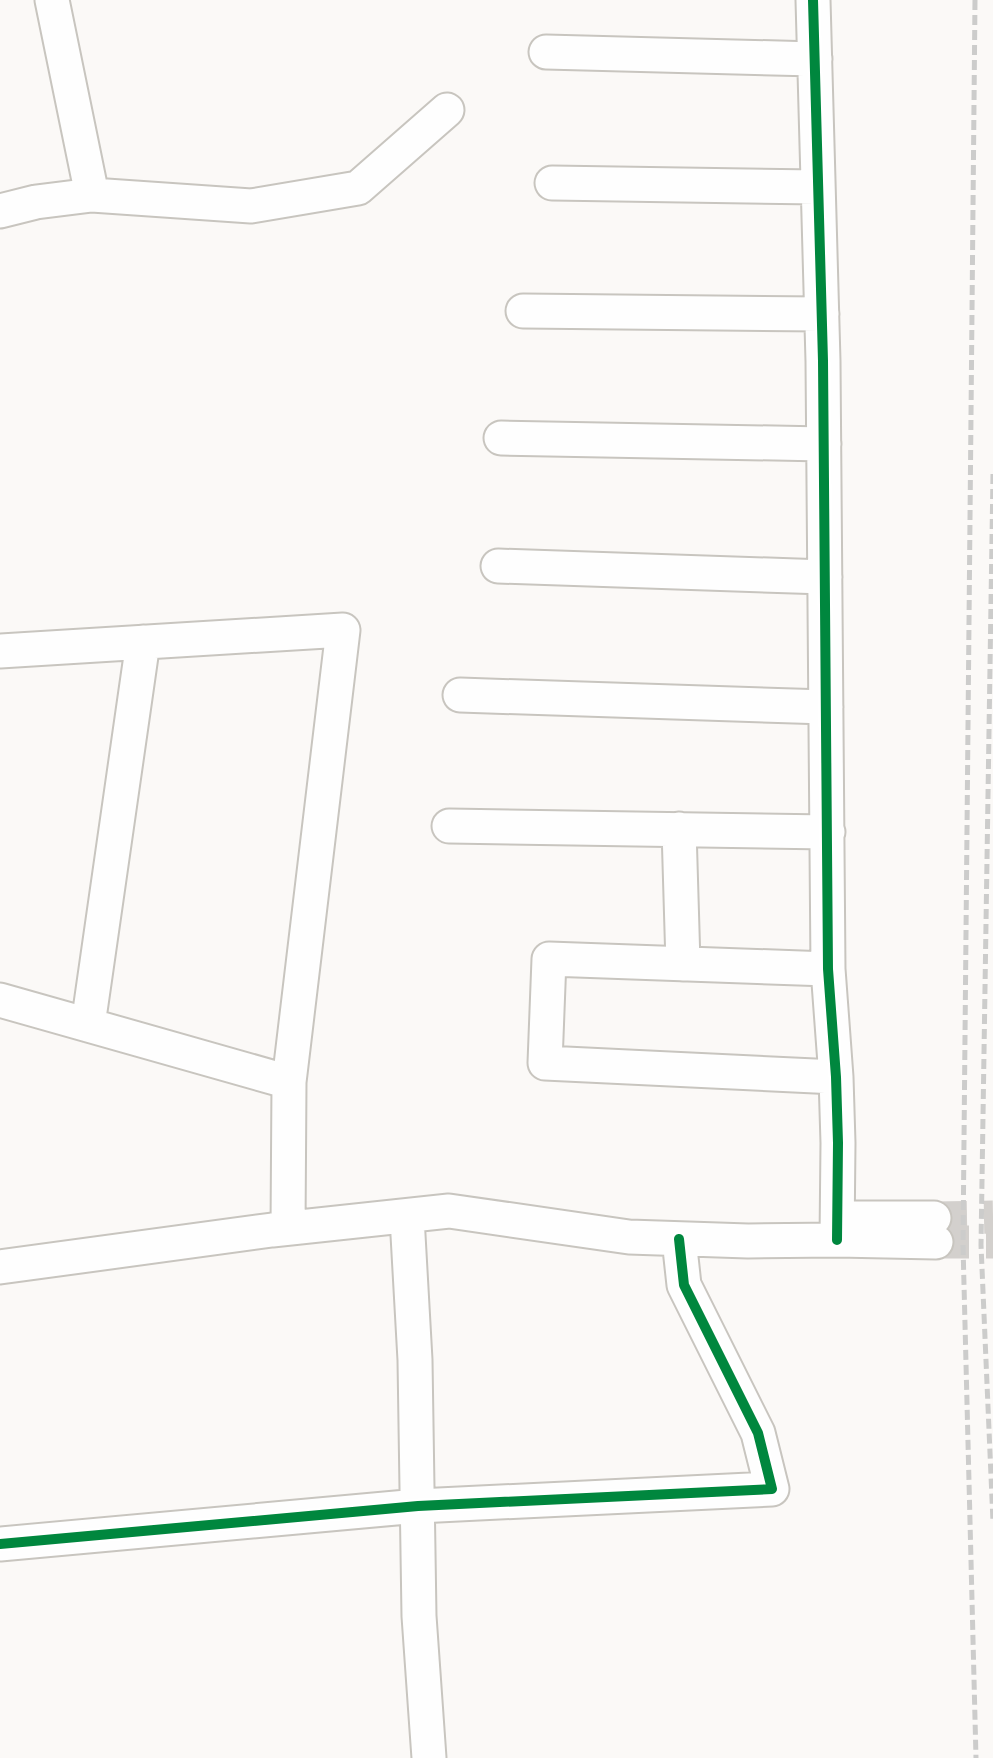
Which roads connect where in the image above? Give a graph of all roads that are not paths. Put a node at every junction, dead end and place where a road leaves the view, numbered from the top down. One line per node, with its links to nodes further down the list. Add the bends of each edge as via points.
1 (52, 0): 8 (street)
2 (813, 0): 4 (street)
3 (546, 52): 4 (street)
4 (815, 59): 7 (street)
5 (447, 110): 8 (street, via 358,188 251,206)
6 (552, 183): 7 (street)
7 (818, 187): 11 (street)
8 (92, 194): 9 (street)
9 (0, 211)
10 (523, 311): 11 (street)
11 (822, 314): 13 (street)
12 (500, 438): 13 (street)
13 (824, 444): 15 (street)
14 (498, 566): 15 (street)
15 (825, 577): 19 (street)
16 (144, 642): 17 (street); 26 (street); 27 (street, via 343,630)
17 (0, 651)
18 (460, 695): 19 (street)
19 (826, 707): 22 (street)
20 (449, 826): 21 (street)
21 (679, 829): 22 (street); 23 (street)
22 (828, 832): 24 (street)
23 (683, 964): 24 (street); 28 (street, via 549,959 545,1063)
24 (828, 969): 28 (street)
25 (0, 1000): 26 (street)
26 (88, 1025): 27 (street)
27 (289, 1082): 30 (street)
28 (836, 1082): 31 (street)
29 (407, 1217): 30 (street); 33 (street, via 449,1211 629,1237); 35 (street)
30 (288, 1228): 34 (street)
31 (837, 1229): 32 (street); 33 (street, via 748,1241)
32 (935, 1230)
33 (679, 1239): 35 (street, via 684,1285 758,1433 772,1489)
34 (0, 1267)
35 (418, 1506): 36 (street); 37 (street, via 419,1616)
36 (0, 1544)
37 (429, 1758)

